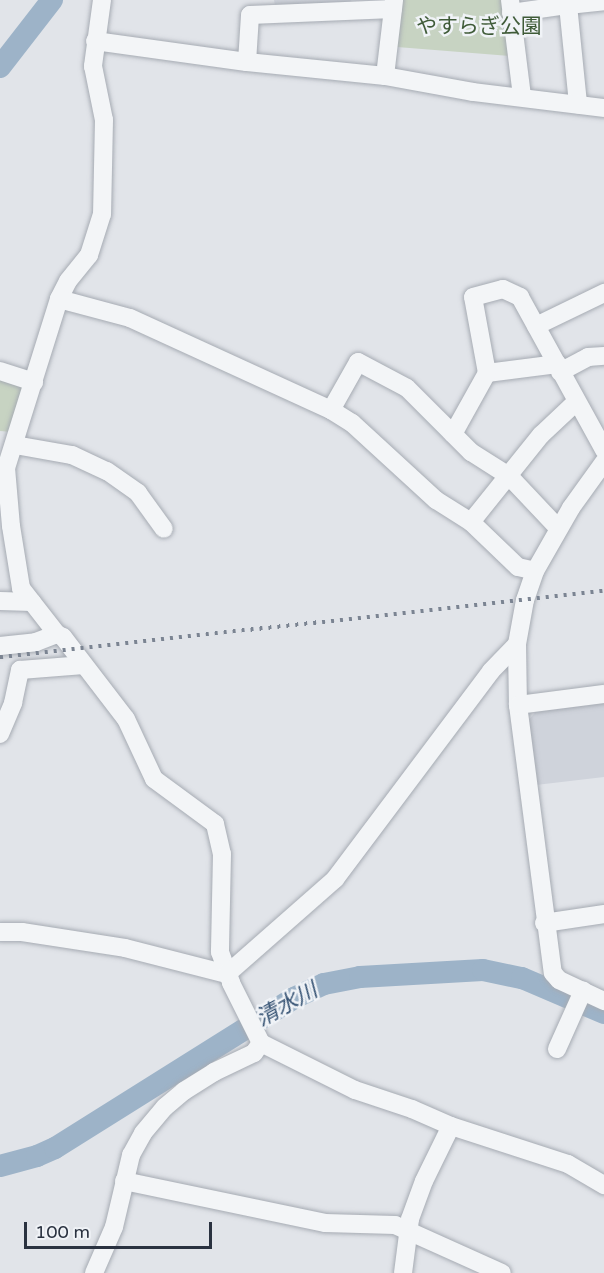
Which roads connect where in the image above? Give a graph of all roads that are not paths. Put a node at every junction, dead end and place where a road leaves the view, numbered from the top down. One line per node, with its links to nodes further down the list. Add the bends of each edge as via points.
1 (102, 0): 6 (street)
2 (604, 1): 3 (street)
3 (568, 4): 5 (street); 10 (street)
4 (393, 5): 7 (street, via 250,15); 8 (street)
5 (511, 6): 9 (street)
6 (95, 41): 7 (street); 13 (street, via 93,66 104,120 102,214 89,255)
7 (247, 62): 8 (street)
8 (385, 76): 9 (street, via 473,92)
9 (522, 96): 10 (street)
10 (578, 104): 11 (street)
11 (604, 108)
12 (604, 293): 14 (street)
13 (59, 299): 19 (street); 21 (street, via 130,318)
14 (536, 326): 16 (street); 18 (street, via 520,297 503,289 473,297)
15 (604, 356): 16 (street, via 588,357)
16 (559, 368): 18 (street); 20 (street)
17 (0, 371): 19 (street)
18 (487, 373): 22 (street)
19 (34, 382): 23 (street)
20 (576, 402): 24 (street); 27 (street, via 541,435)
21 (331, 410): 22 (street, via 358,362 407,388); 28 (street, via 352,423 436,500)
22 (453, 434): 27 (street, via 471,452)
23 (15, 445): 26 (street); 30 (street, via 72,455 107,471 138,493)
24 (604, 450)
25 (604, 462): 29 (street)
26 (3, 467): 33 (street, via 21,588)
27 (508, 476): 28 (street); 29 (street)
28 (471, 522): 31 (street, via 518,567)
29 (558, 528): 31 (street)
30 (164, 529)
31 (535, 571): 35 (street)
32 (0, 601): 33 (street)
33 (32, 602): 34 (street)
34 (57, 634): 36 (street, via 36,642); 37 (street)
35 (517, 644): 39 (street); 44 (street, via 490,671 335,879)
36 (0, 646)
37 (84, 665): 40 (street, via 20,670 13,703); 44 (street, via 126,719 154,779 215,824 222,854 220,952)
38 (604, 694): 39 (street)
39 (518, 705): 42 (street)
40 (0, 734)
41 (604, 915): 42 (street)
42 (544, 923): 45 (street, via 553,976)
43 (0, 932): 44 (street, via 125,948)
44 (227, 974): 47 (street)
45 (580, 998): 46 (street); 48 (street)
46 (604, 1001)
47 (261, 1043): 49 (street, via 355,1090); 50 (street, via 254,1053 196,1082 165,1107 136,1144)
48 (556, 1049)
49 (451, 1126): 51 (street, via 568,1164); 52 (street, via 424,1181)
50 (124, 1181): 52 (street, via 325,1223 382,1223); 53 (street, via 114,1227)
51 (604, 1185)
52 (408, 1231): 54 (street); 55 (street)
53 (94, 1273)
54 (403, 1273)
55 (502, 1273)

